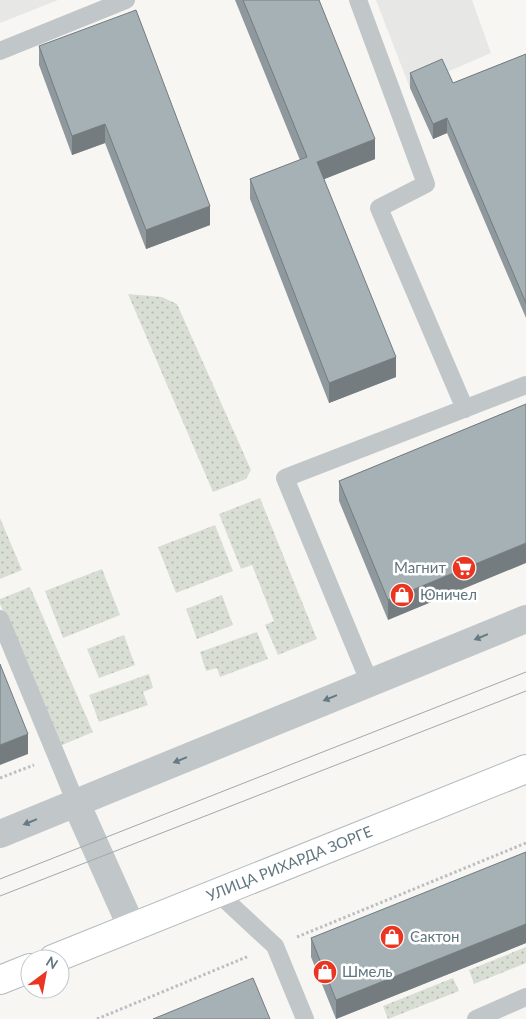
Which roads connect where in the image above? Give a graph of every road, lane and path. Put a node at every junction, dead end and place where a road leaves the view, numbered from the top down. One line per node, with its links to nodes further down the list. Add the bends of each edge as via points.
1 (126, 0): 3 (lane)
2 (358, 0): 5 (lane, via 426,184 379,208)
3 (0, 51)
4 (526, 385): 5 (lane)
5 (465, 409): 8 (lane, via 285,478)
6 (526, 619): 8 (street, one-way to 8)
7 (0, 620): 9 (lane)
8 (370, 681): 12 (street, one-way to 12)
9 (57, 756): 11 (path); 12 (lane)
10 (526, 770): 15 (main road, УЛИЦА РИХАРДА ЗОРГЕ)
11 (0, 778)
12 (76, 803): 13 (street, one-way to 13); 16 (street)
13 (0, 834)
14 (526, 843): 17 (path)
15 (219, 894): 16 (main road, УЛИЦА РИХАРДА ЗОРГЕ); 17 (lane)
16 (132, 928): 18 (main road, УЛИЦА РИХАРДА ЗОРГЕ)
17 (275, 946): 22 (path); 23 (lane)
18 (70, 952)
19 (20, 972): 20 (main road)
20 (0, 980)
21 (526, 997): 24 (lane)
22 (97, 1019)
23 (305, 1019)
24 (476, 1019)

